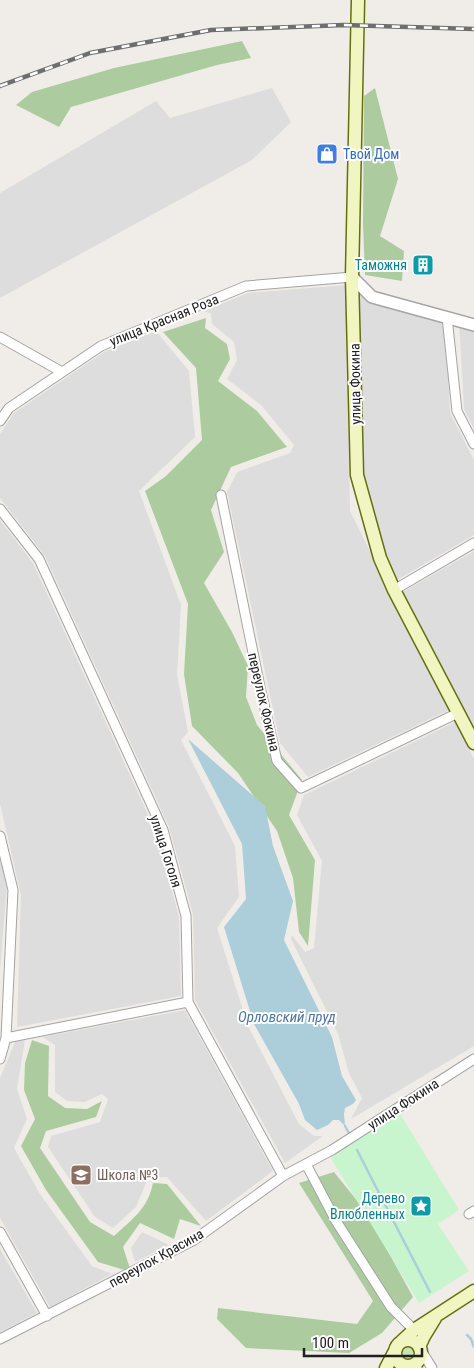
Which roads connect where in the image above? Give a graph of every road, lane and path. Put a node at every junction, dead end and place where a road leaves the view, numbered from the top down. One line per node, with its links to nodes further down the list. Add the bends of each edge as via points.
1 (358, 0): 2 (main road, улица Фокина)
2 (352, 277): 3 (street, via 372,297); 6 (street, улица Красная Роза, via 246,286 101,346); 12 (main road, улица Фокина, via 357,475 375,543)
3 (447, 317): 4 (street); 8 (street, via 457,411)
4 (474, 325)
5 (0, 337): 6 (street)
6 (62, 372): 7 (street, улица Красная Роза, via 9,408)
7 (0, 421)
8 (474, 444)
9 (221, 495): 13 (street, переулок Фокина, via 277,761 301,788)
10 (0, 509): 16 (street, улица Гоголя, via 39,559 163,830 186,916)
11 (474, 543): 12 (street)
12 (394, 590): 13 (main road, улица Фокина)
13 (458, 713): 14 (main road, улица Фокина)
14 (474, 743)
15 (0, 836): 17 (street, via 13,890)
16 (188, 1002): 17 (street); 22 (street, улица Гоголя)
17 (6, 1038): 18 (street)
18 (0, 1059)
19 (474, 1059): 20 (street, улица Фокина)
20 (332, 1150): 21 (street, переулок Красина)
21 (306, 1164): 22 (street, переулок Красина); 27 (street, via 336,1221 392,1307)
22 (284, 1176): 25 (street, переулок Красина, via 194,1240)
23 (0, 1232): 25 (street)
24 (474, 1291): 26 (main road)
25 (47, 1316): 28 (street, переулок Красина)
26 (436, 1316): 27 (main road); 30 (main road)
27 (414, 1330): 29 (main road)
28 (0, 1339)
29 (398, 1346): 30 (main road, via 405,1341); 31 (main road, via 397,1360); 32 (main road)
30 (419, 1347): 31 (main road, via 420,1358); 33 (street)
31 (409, 1367)
32 (386, 1368)
33 (432, 1368)

